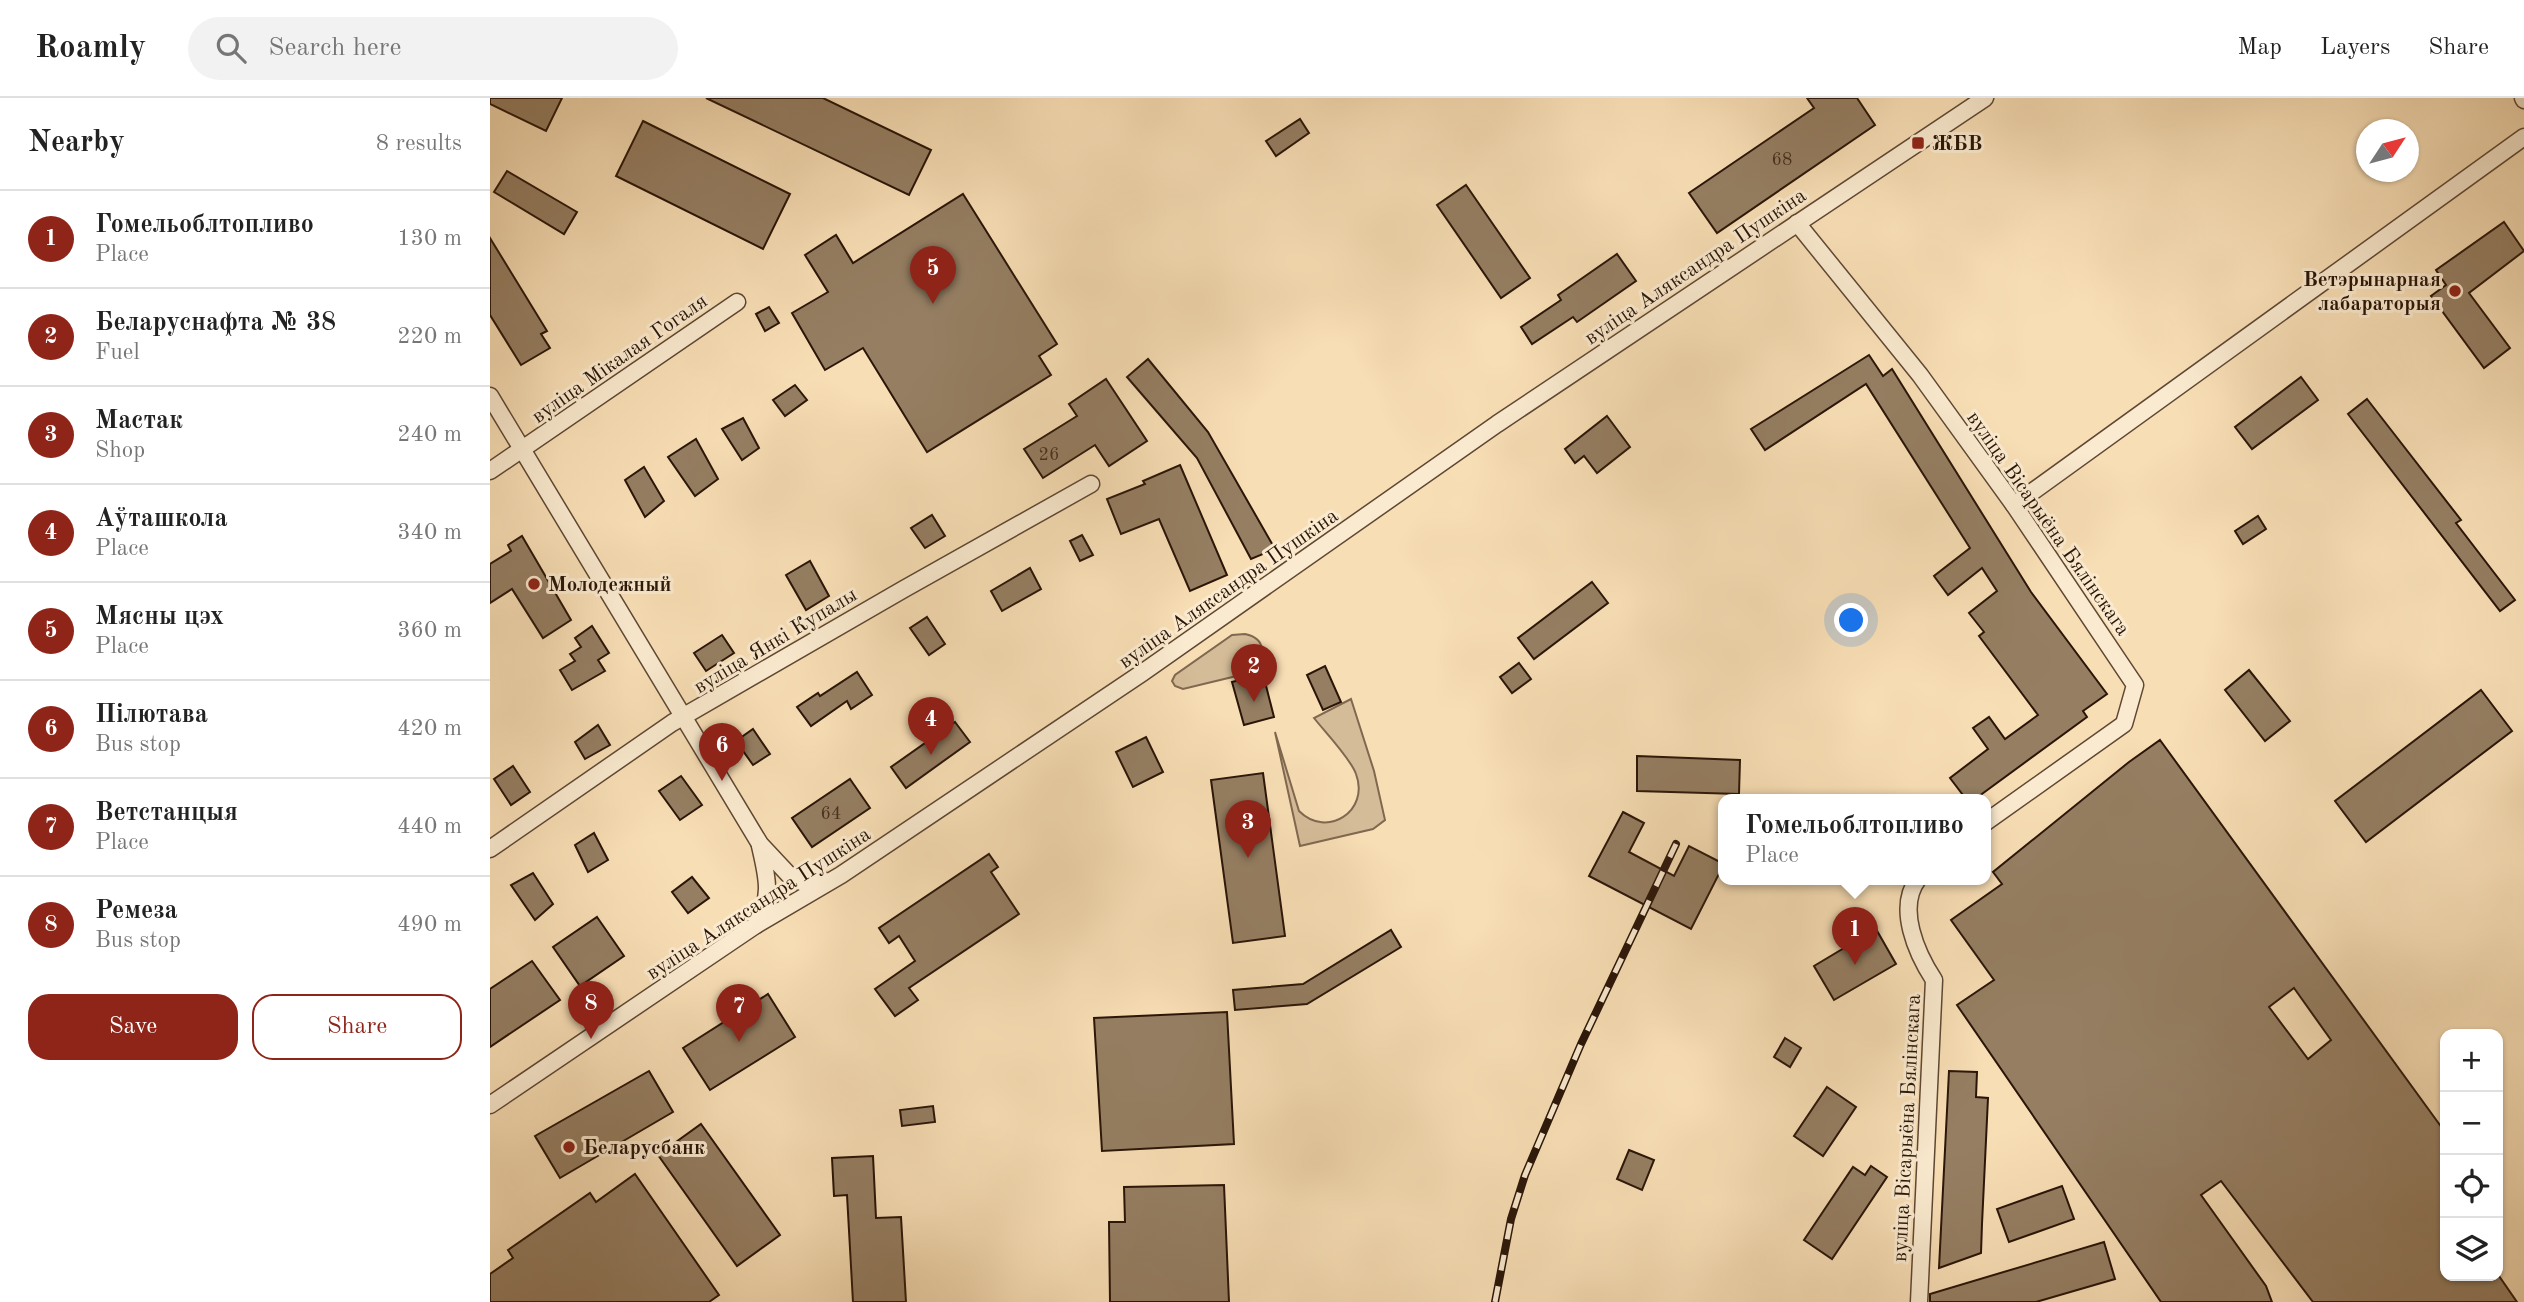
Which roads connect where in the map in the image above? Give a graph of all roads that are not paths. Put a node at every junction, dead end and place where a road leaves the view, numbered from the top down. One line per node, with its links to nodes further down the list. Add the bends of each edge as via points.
1 (1985, 98): 3 (street, вуліца Аляксандра Пушкіна)
2 (2524, 137): 9 (street)
3 (1797, 223): 9 (street, вуліца Вісарыёна Бялінскага, via 1920,375); 14 (street, вуліца Аляксандра Пушкіна)
4 (737, 302): 6 (street, вуліца Мікалая Гогаля)
5 (490, 396): 6 (street)
6 (522, 450): 7 (street, вуліца Мікалая Гогаля); 10 (street)
7 (490, 471)
8 (1091, 484): 10 (street, вуліца Янкі Купалы)
9 (2014, 505): 11 (street, вуліца Вісарыёна Бялінскага, via 2135,685 2124,724)
10 (683, 719): 12 (street); 13 (street, вуліца Янкі Купалы)
11 (1991, 818)
12 (760, 844): 14 (street, via 789,875 809,886); 16 (street, via 768,899)
13 (490, 849)
14 (841, 875): 16 (street, вуліца Аляксандра Пушкіна)
15 (1914, 885): 18 (street, вуліца Вісарыёна Бялінскага, via 1911,925 1922,962 1934,980)
16 (756, 925): 17 (street, вуліца Аляксандра Пушкіна)
17 (490, 1105)
18 (1919, 1302)

